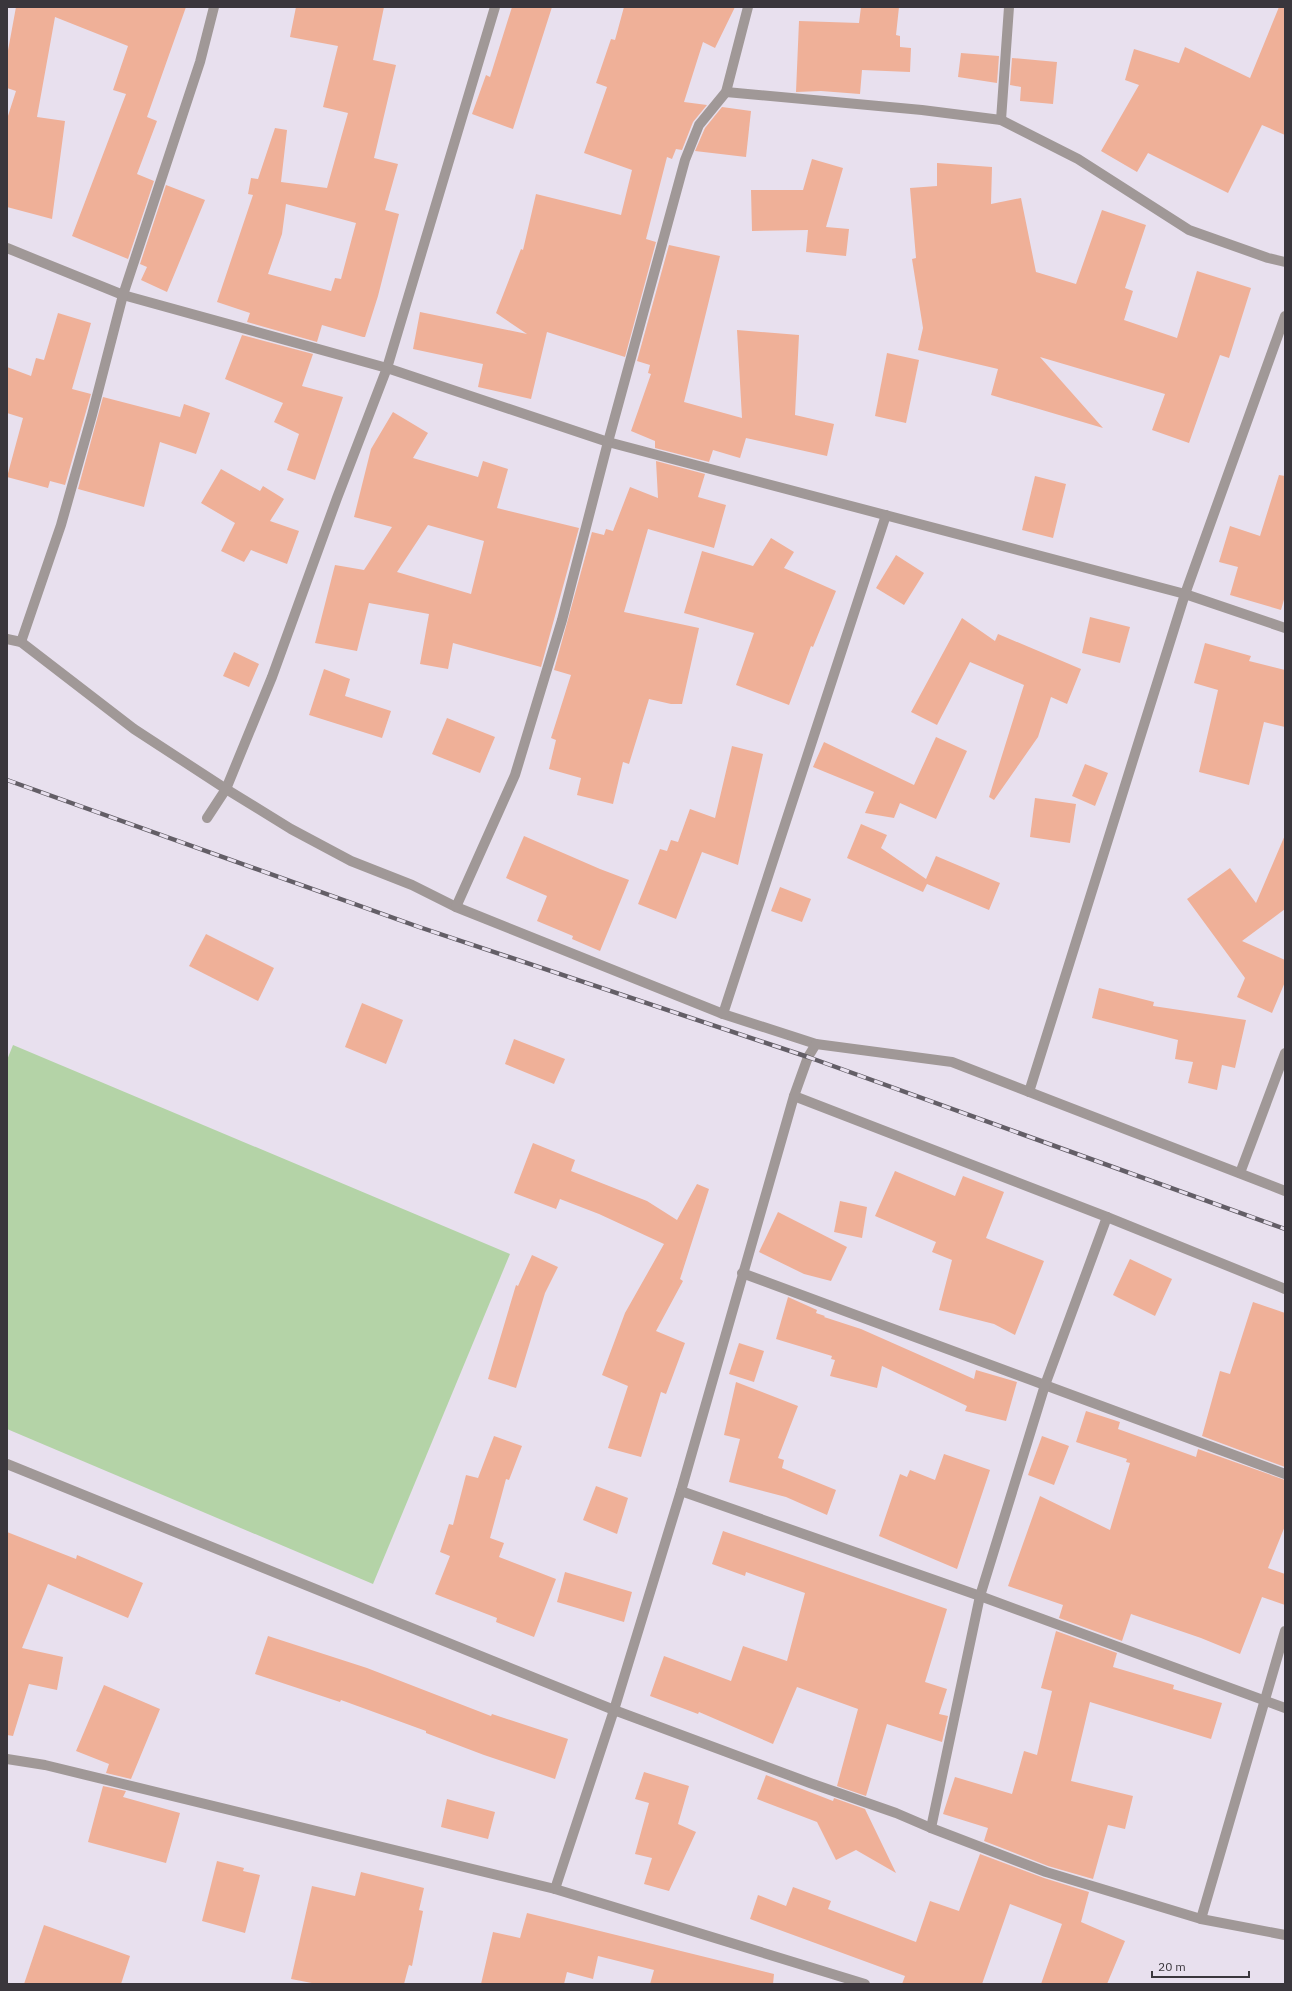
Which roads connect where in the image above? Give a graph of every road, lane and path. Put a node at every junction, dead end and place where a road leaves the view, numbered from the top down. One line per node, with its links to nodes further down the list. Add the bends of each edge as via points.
1 (214, 7): 9 (street, via 200,62)
2 (495, 7): 11 (street)
3 (748, 7): 5 (street)
4 (1010, 7): 6 (street)
5 (726, 92): 6 (street); 12 (street, via 699,125 686,160)
6 (1001, 120): 8 (street, via 1078,159 1190,230)
7 (7, 248): 9 (street)
8 (1285, 262)
9 (124, 295): 11 (street); 17 (street, via 63,517)
10 (1285, 316): 14 (street)
11 (387, 368): 12 (street); 18 (street, via 272,677)
12 (608, 442): 13 (street); 20 (street, via 562,620 514,775)
13 (886, 515): 14 (street); 21 (street)
14 (1185, 594): 15 (street); 24 (street)
15 (1285, 628)
16 (7, 639): 17 (street)
17 (21, 642): 18 (street, via 134,729)
18 (226, 789): 19 (street); 20 (street, via 291,829 351,861 412,885)
19 (207, 818)
20 (456, 907): 21 (street)
21 (723, 1014): 22 (street)
22 (816, 1044): 24 (street, via 952,1062); 25 (street, via 808,1057)
23 (1285, 1053): 26 (street)
24 (1029, 1092): 26 (street)
25 (794, 1096): 28 (street); 29 (street)
26 (1240, 1173): 27 (street)
27 (1285, 1191)
28 (1107, 1217): 30 (street); 31 (street)
29 (742, 1273): 31 (street); 34 (street)
30 (1285, 1289)
31 (1045, 1385): 33 (street); 35 (street)
32 (7, 1464): 39 (street)
33 (1285, 1474)
34 (681, 1491): 35 (street); 39 (street)
35 (980, 1596): 37 (street); 41 (street)
36 (1285, 1631): 37 (street)
37 (1264, 1701): 38 (street); 43 (street)
38 (1285, 1708)
39 (614, 1710): 41 (street); 42 (street)
40 (7, 1759): 42 (street, via 45,1765)
41 (931, 1828): 43 (street, via 1046,1872)
42 (555, 1889): 45 (street)
43 (1201, 1919): 44 (street)
44 (1285, 1935)
45 (865, 1984)

